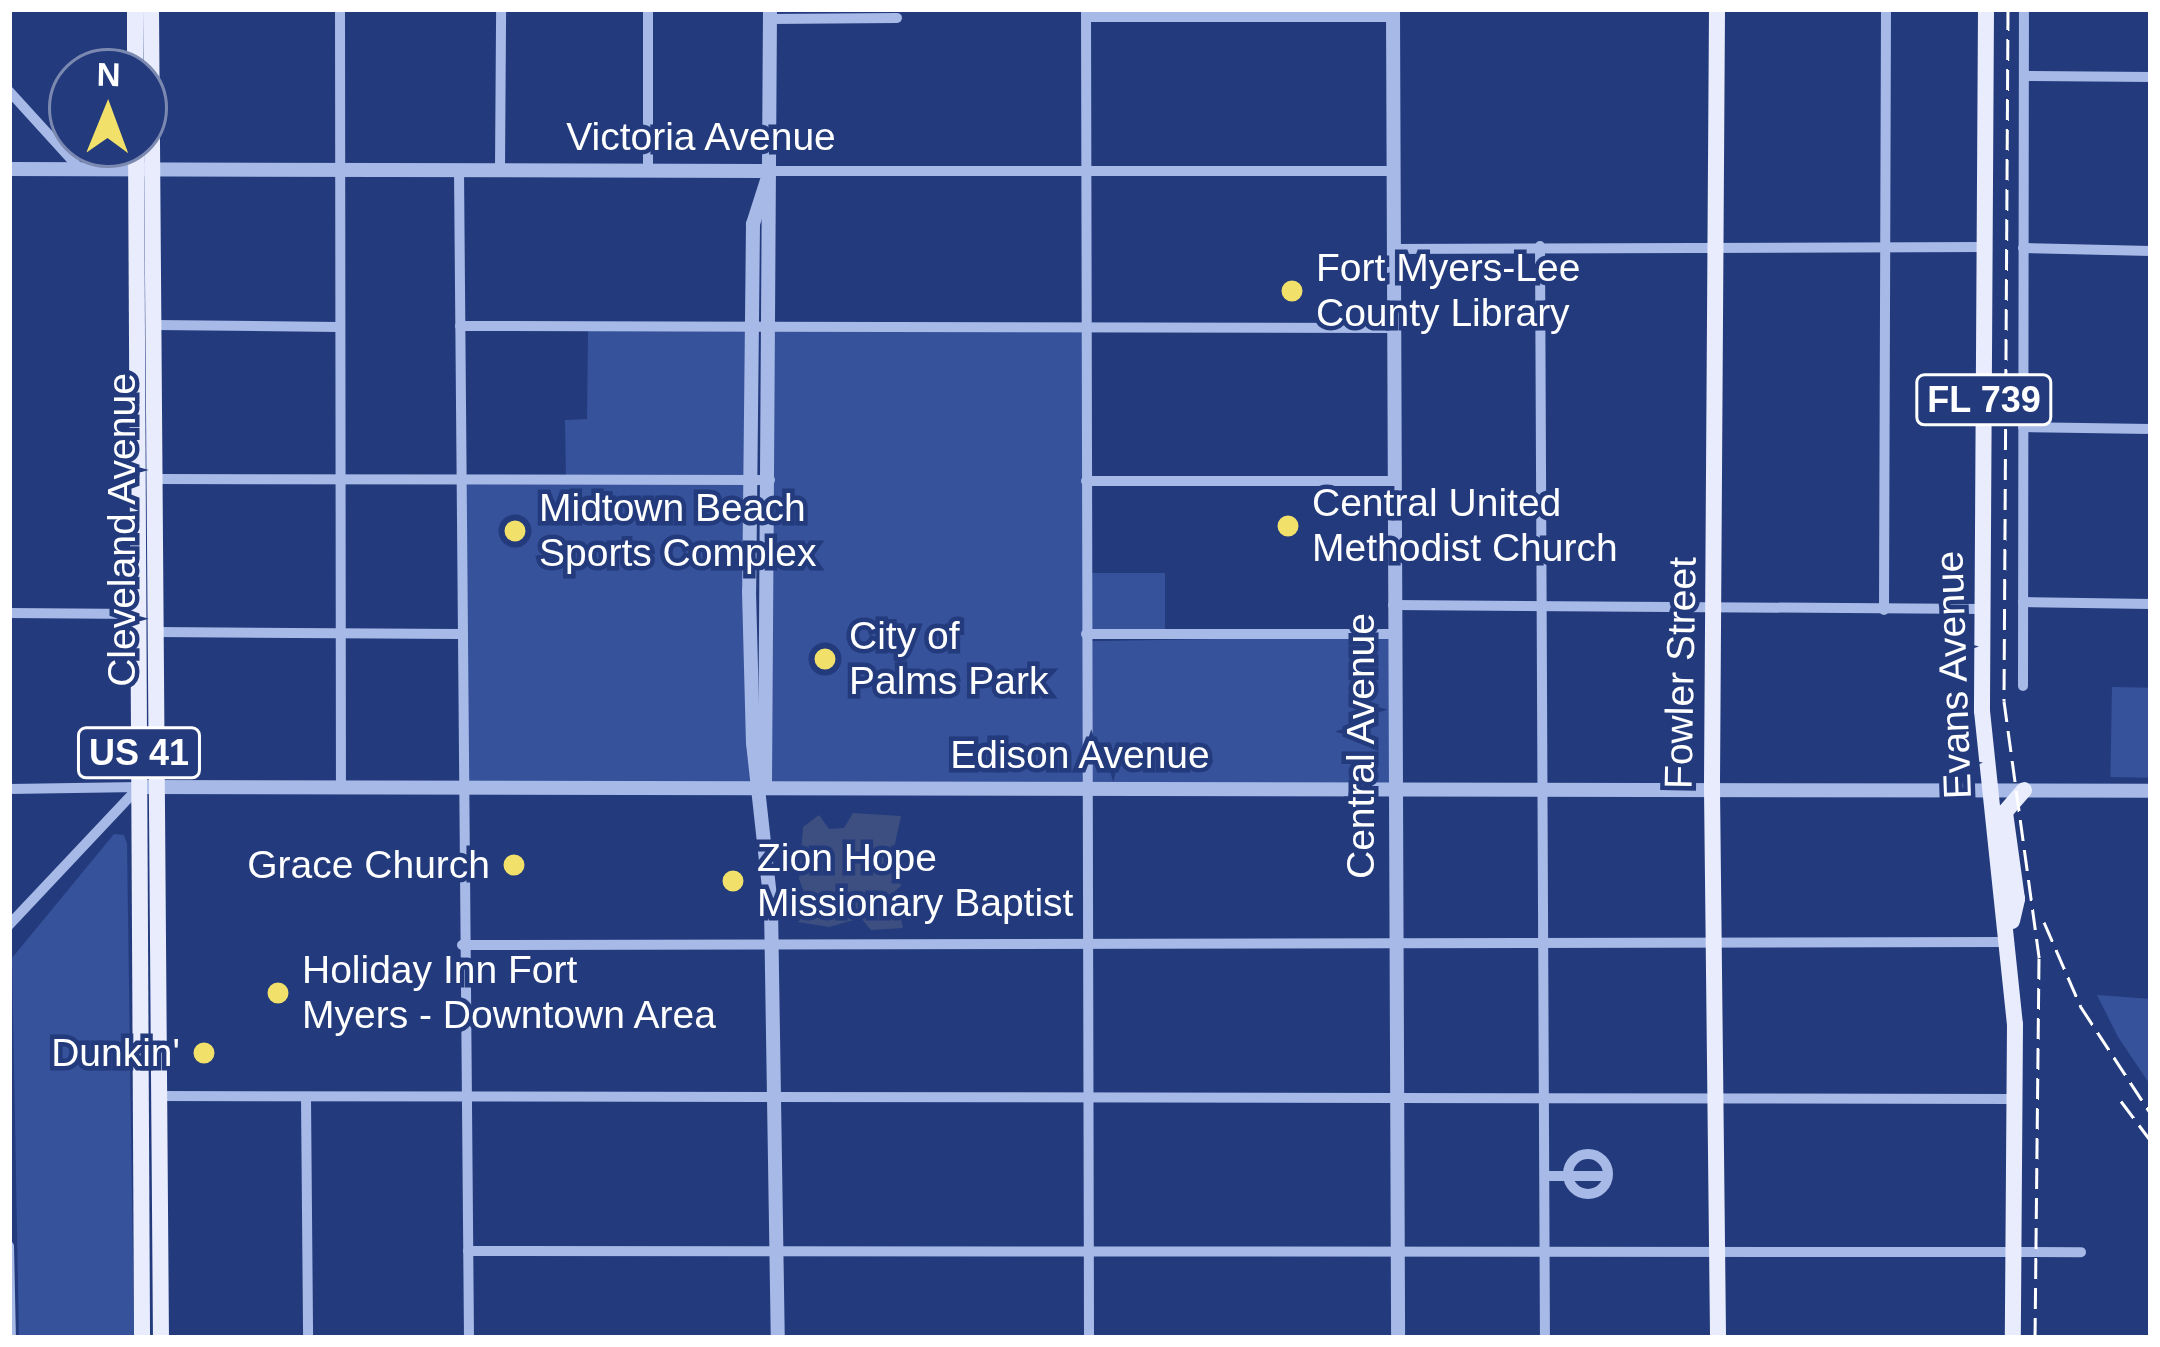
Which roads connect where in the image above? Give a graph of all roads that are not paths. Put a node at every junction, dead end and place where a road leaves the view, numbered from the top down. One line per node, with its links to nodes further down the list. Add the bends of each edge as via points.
1 (135, 9): 14 (main road)
2 (151, 9): 15 (main road, Cleveland Avenue / US 41)
3 (340, 9): 21 (street)
4 (500, 9): 22 (street)
5 (648, 9): 25 (street)
6 (1717, 9): 30 (main road, Fowler Street)
7 (1886, 9): 31 (street)
8 (1986, 9): 32 (main road, Evans Avenue / FL 739)
9 (2024, 9): 16 (street)
10 (1086, 13): 11 (street); 27 (street)
11 (1393, 13): 28 (street, Central Avenue)
12 (770, 14): 13 (street); 26 (street)
13 (897, 18)
14 (136, 48)
15 (150, 48)
16 (2024, 76): 17 (street); 33 (street)
17 (2151, 77)
18 (9, 91): 23 (street)
19 (146, 168): 21 (street, Victoria Avenue); 23 (street, Victoria Avenue); 36 (main road, Cleveland Avenue / US 41); 45 (main road, Cleveland Avenue / US 41)
20 (9, 169): 23 (street, Victoria Avenue)
21 (338, 169): 24 (street, Victoria Avenue); 38 (street)
22 (500, 169): 24 (street, Victoria Avenue); 25 (street, Victoria Avenue)
23 (81, 170)
24 (459, 170): 37 (street)
25 (648, 170): 26 (street, Victoria Avenue)
26 (770, 171): 27 (street, Victoria Avenue); 39 (street, via 753,224); 40 (street)
27 (1086, 171): 28 (street, Victoria Avenue); 41 (street)
28 (1392, 171): 34 (street, Central Avenue)
29 (1540, 246): 30 (street); 34 (street); 56 (street)
30 (1716, 246): 31 (street); 57 (main road, Fowler Street)
31 (1884, 247): 32 (street); 59 (street)
32 (1985, 248): 58 (main road, Evans Avenue / FL 739)
33 (2023, 248): 35 (street); 43 (street)
34 (1392, 249): 42 (street, Central Avenue)
35 (2151, 250)
36 (155, 325): 38 (street); 46 (main road, Cleveland Avenue / US 41)
37 (460, 326): 39 (street); 48 (street)
38 (339, 327): 47 (street)
39 (750, 327): 40 (street); 49 (street)
40 (768, 327): 41 (street); 50 (street)
41 (1086, 327): 42 (street); 51 (street)
42 (1392, 328): 52 (street, Central Avenue)
43 (2023, 427): 44 (street); 53 (street)
44 (2151, 429)
45 (137, 438): 46 (main road); 61 (main road, Cleveland Avenue / US 41)
46 (157, 479): 47 (street); 62 (main road, Cleveland Avenue / US 41)
47 (338, 479): 48 (street); 63 (street)
48 (460, 480): 49 (street); 64 (street)
49 (750, 480): 50 (street); 79 (street, via 753,742)
50 (770, 480): 79 (street)
51 (1086, 481): 52 (street); 65 (street)
52 (1391, 482): 55 (street, Central Avenue)
53 (2023, 602): 54 (street); 67 (street)
54 (2151, 604)
55 (1393, 605): 56 (street); 66 (street, Central Avenue)
56 (1540, 607): 57 (street); 75 (street)
57 (1714, 608): 59 (street); 73 (main road, Fowler Street)
58 (1982, 609): 59 (street); 76 (main road, Evans Avenue / FL 739)
59 (1884, 610)
60 (9, 613): 61 (street)
61 (138, 614): 68 (main road, Cleveland Avenue / US 41)
62 (156, 632): 63 (street); 68 (main road, Cleveland Avenue / US 41)
63 (340, 634): 64 (street); 69 (street)
64 (459, 634): 70 (street)
65 (1086, 634): 66 (street); 72 (street)
66 (1391, 634): 74 (street, Central Avenue)
67 (2024, 686)
68 (147, 787): 69 (street, Edison Avenue); 71 (street, Edison Avenue); 80 (street); 88 (main road, Cleveland Avenue / US 41); 89 (main road, Cleveland Avenue / US 41)
69 (341, 787): 70 (street, Edison Avenue)
70 (460, 787): 79 (street, Edison Avenue); 87 (street)
71 (9, 789)
72 (1086, 789): 74 (street, Edison Avenue); 79 (street, Edison Avenue); 83 (street)
73 (1712, 789): 75 (street, Edison Avenue); 76 (street, Edison Avenue); 86 (main road, Fowler Street)
74 (1393, 790): 75 (street, Edison Avenue); 84 (street, Central Avenue)
75 (1541, 790): 85 (street)
76 (1987, 790): 77 (street, Edison Avenue); 81 (main road, Evans Avenue / FL 739)
77 (2024, 790): 78 (street, Edison Avenue); 81 (main road, via 2005,812 2017,899)
78 (2151, 790)
79 (764, 792): 82 (street)
80 (9, 925)
81 (2010, 938): 86 (street); 97 (main road, Evans Avenue / FL 739)
82 (771, 944): 83 (street); 87 (street); 92 (street)
83 (1087, 944): 84 (street); 93 (street)
84 (1395, 944): 85 (street); 95 (street, Central Avenue)
85 (1542, 945): 86 (street); 94 (street)
86 (1713, 945): 96 (main road, Fowler Street)
87 (462, 946): 91 (street)
88 (138, 1067): 89 (main road); 111 (main road, Cleveland Avenue / US 41)
89 (158, 1096): 90 (street); 112 (main road, Cleveland Avenue / US 41)
90 (306, 1098): 91 (street); 113 (street)
91 (465, 1098): 92 (street); 102 (street)
92 (774, 1098): 93 (street); 108 (street)
93 (1087, 1098): 95 (street); 103 (street)
94 (1544, 1098): 95 (street); 96 (street); 98 (street)
95 (1396, 1099): 104 (street, Central Avenue)
96 (1716, 1099): 97 (street); 109 (main road, Fowler Street)
97 (2014, 1099): 106 (main road, Evans Avenue / FL 739)
98 (1545, 1176): 99 (street); 105 (street)
99 (1573, 1176): 100 (street); 100 (street, via 1578,1196 1600,1193); 100 (street, via 1574,1156 1600,1153)
100 (1602, 1176)
101 (9, 1246): 110 (street)
102 (468, 1251): 108 (street); 114 (street)
103 (1088, 1251): 104 (street); 108 (street); 116 (street)
104 (1397, 1251): 105 (street); 117 (street, Central Avenue)
105 (1544, 1252): 109 (street); 118 (street)
106 (2013, 1252): 107 (street); 109 (street); 120 (main road, Evans Avenue / FL 739)
107 (2081, 1252)
108 (776, 1253): 115 (street)
109 (1717, 1254): 119 (main road, Fowler Street)
110 (11, 1338)
111 (142, 1338)
112 (161, 1338)
113 (308, 1338)
114 (470, 1338)
115 (778, 1338)
116 (1088, 1338)
117 (1398, 1338)
118 (1545, 1338)
119 (1718, 1338)
120 (2013, 1338)

